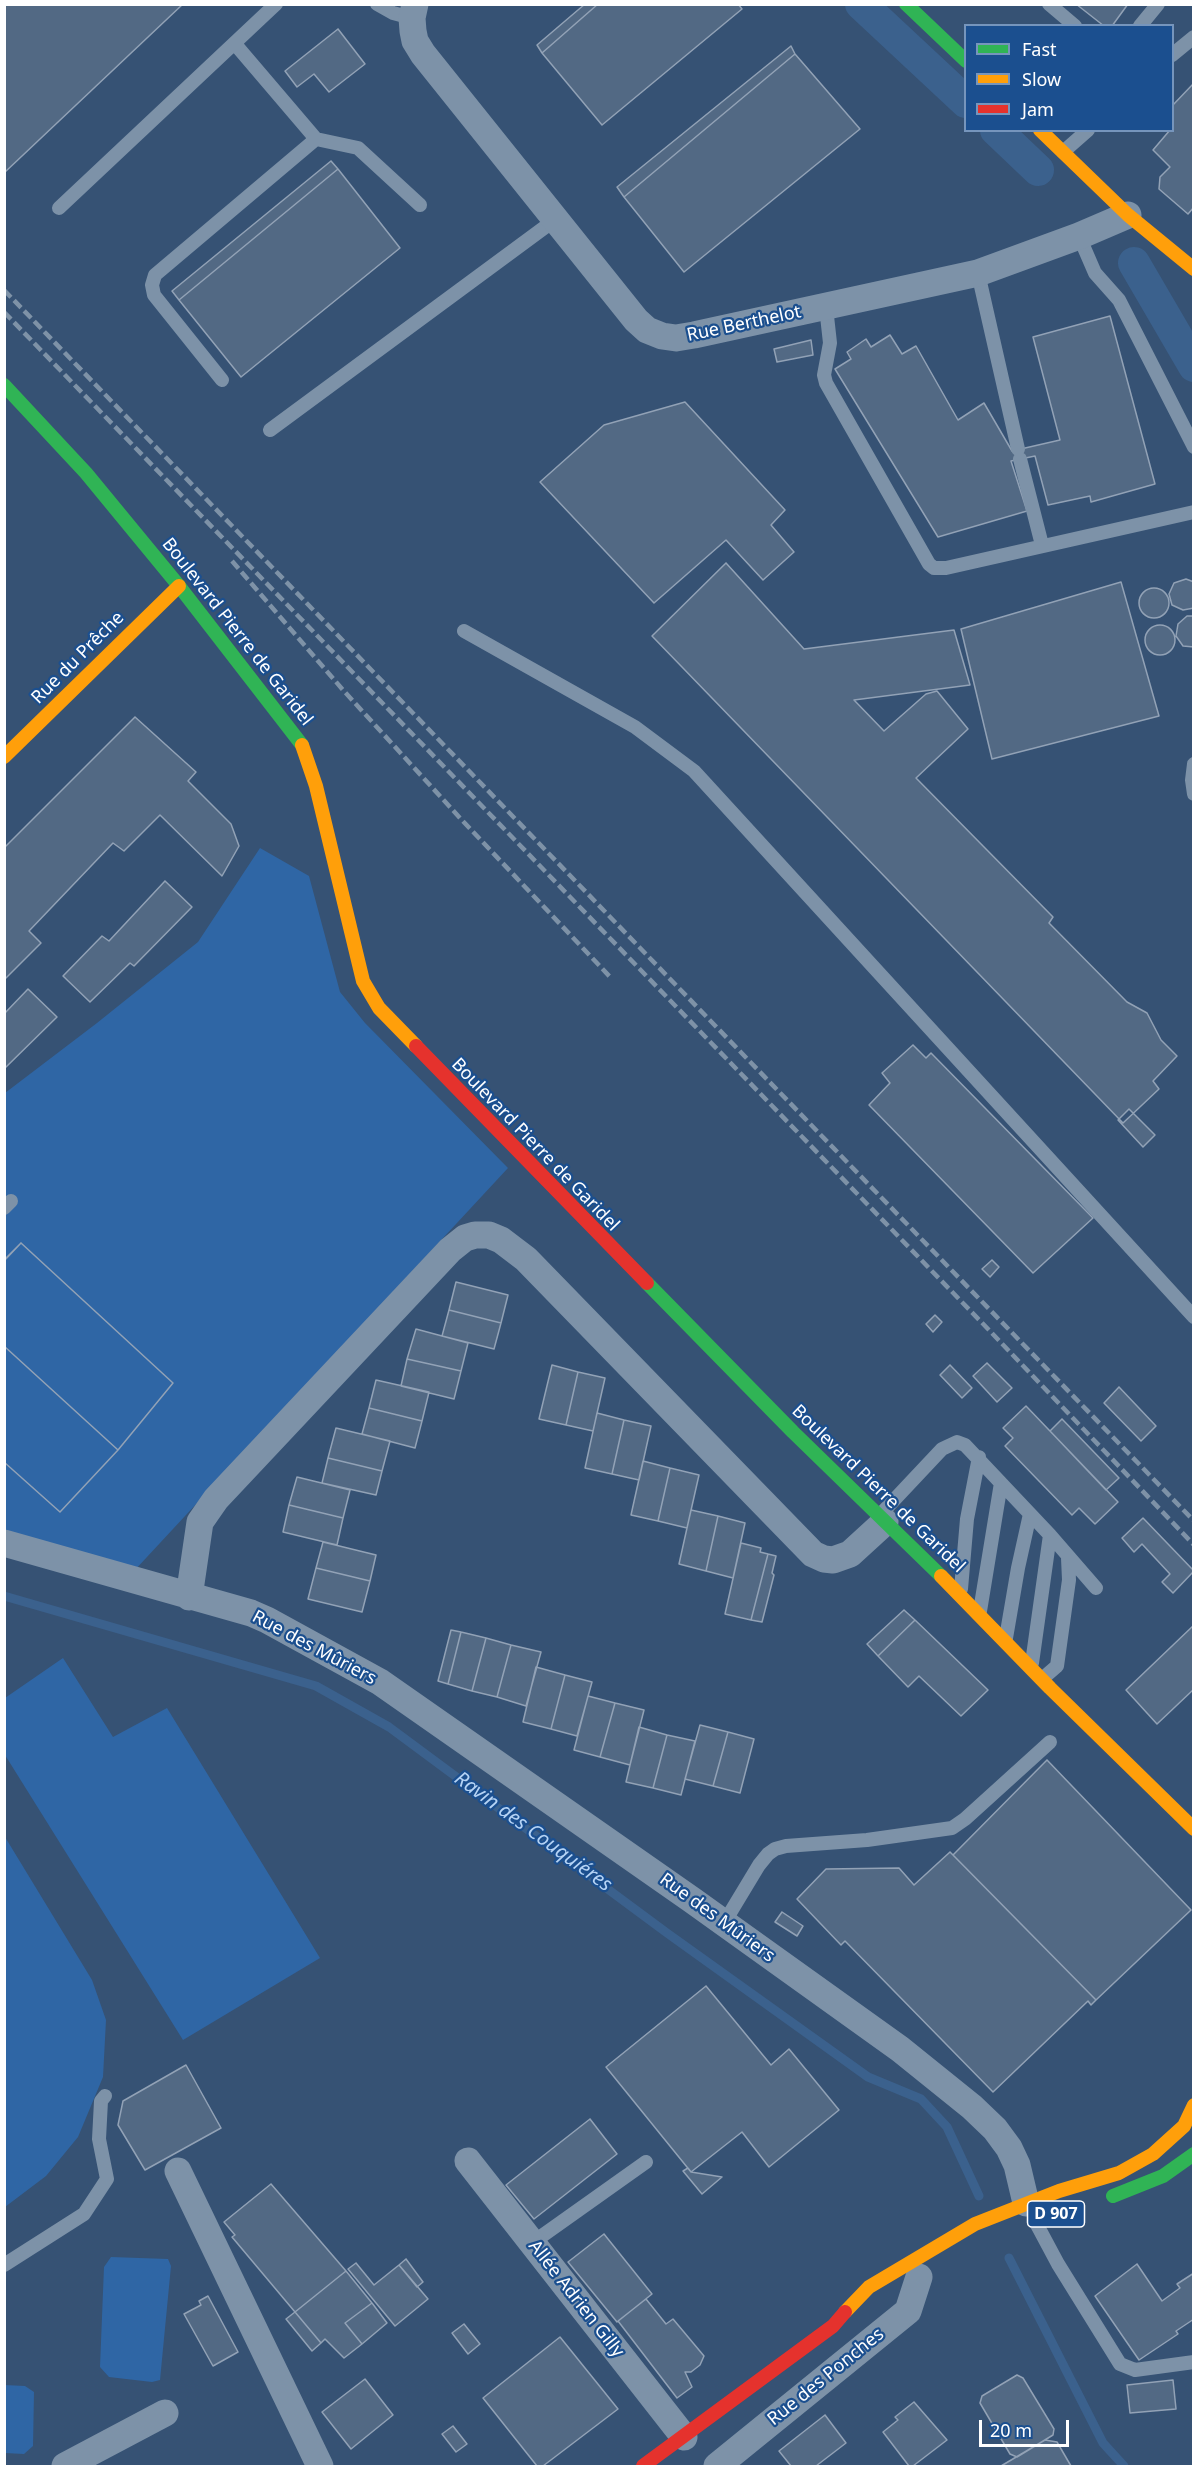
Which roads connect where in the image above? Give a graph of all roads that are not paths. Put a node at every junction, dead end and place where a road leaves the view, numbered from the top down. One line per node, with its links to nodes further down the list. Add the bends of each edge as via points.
1 (276, 4): 10 (lane)
2 (377, 4): 6 (lane, via 393,13)
3 (906, 4): 12 (street)
4 (1049, 4): 7 (lane)
5 (1158, 4): 8 (lane)
6 (413, 11): 20 (street, Rue Berthelot, via 415,41 423,54)
7 (1073, 24)
8 (1142, 24)
9 (1194, 37): 11 (lane)
10 (235, 44): 15 (lane); 18 (lane)
11 (1174, 54)
12 (964, 59)
13 (1042, 132): 16 (street)
14 (1086, 132): 16 (lane)
15 (316, 139): 17 (lane, via 358,148); 25 (lane, via 155,275 154,296)
16 (1063, 152): 19 (street)
17 (420, 205)
18 (59, 208)
19 (1128, 215): 21 (street, Rue Berthelot); 22 (street)
20 (556, 219): 24 (street, Rue Berthelot, via 636,320 662,336 694,335); 27 (lane)
21 (1079, 236): 23 (street, Rue Berthelot); 28 (lane, via 1095,273 1119,300)
22 (1194, 269)
23 (978, 273): 24 (street, Rue Berthelot); 30 (lane)
24 (826, 307): 30 (lane, via 831,343 826,383 929,564 946,568)
25 (222, 380)
26 (4, 385): 31 (street, Boulevard Pierre de Garidel, via 86,473)
27 (270, 430)
28 (1194, 447)
29 (1194, 512): 30 (lane)
30 (1042, 545)
31 (179, 586): 33 (street, Rue du Prêche); 40 (street, Boulevard Pierre de Garidel, via 303,746 363,981 379,1008)
32 (464, 631): 36 (lane, via 635,727 694,771)
33 (4, 757)
34 (1194, 764): 35 (lane)
35 (1194, 794)
36 (1194, 1317)
37 (979, 1457): 38 (lane); 40 (lane, via 957,1443 942,1449); 45 (lane, via 967,1519)
38 (1001, 1483): 39 (lane); 47 (lane)
39 (1030, 1514): 41 (lane); 48 (lane)
40 (882, 1519): 45 (street, Boulevard Pierre de Garidel); 46 (street, via 850,1554 833,1560 813,1554 526,1258 501,1240 475,1235 450,1250 216,1499 200,1522)
41 (1050, 1535): 43 (lane); 49 (lane)
42 (4, 1543): 46 (street, Rue des Mûriers)
43 (1068, 1558): 44 (lane); 50 (lane, via 1069,1580 1057,1666)
44 (1096, 1588)
45 (960, 1594): 47 (street, Boulevard Pierre de Garidel)
46 (189, 1597): 53 (street, Rue des Mûriers, via 267,1620 380,1682)
47 (979, 1614): 48 (street, Boulevard Pierre de Garidel)
48 (1005, 1641): 49 (street, Boulevard Pierre de Garidel)
49 (1031, 1668): 50 (street, Boulevard Pierre de Garidel)
50 (1042, 1679): 52 (street, Boulevard Pierre de Garidel)
51 (1050, 1742): 53 (lane, via 952,1828 775,1849 759,1865)
52 (1194, 1829)
53 (724, 1923): 61 (street, Rue des Mûriers, via 900,2049 972,2107 1009,2148)
54 (105, 2096): 63 (lane, via 101,2101 99,2139 107,2179 84,2214)
55 (1194, 2105): 61 (street, D 907, via 1184,2126 1153,2154)
56 (1194, 2154): 60 (street, D 907, via 1163,2176)
57 (468, 2161): 62 (street, Allée Adrien Gilly)
58 (646, 2162): 62 (lane)
59 (178, 2171): 71 (street)
60 (1098, 2201)
61 (1033, 2217): 66 (street, D 907, via 975,2224 869,2287); 67 (lane, via 1120,2364 1135,2370)
62 (532, 2243): 69 (street, Allée Adrien Gilly)
63 (4, 2265)
64 (916, 2279): 73 (street, Rue des Ponches, via 908,2312)
65 (864, 2311): 66 (street, D 907)
66 (833, 2326): 69 (street, D 907)
67 (1194, 2362)
68 (165, 2413): 70 (street)
69 (684, 2437): 72 (street, D 907)
70 (80, 2463)
71 (320, 2466)
72 (643, 2466)
73 (717, 2466)

